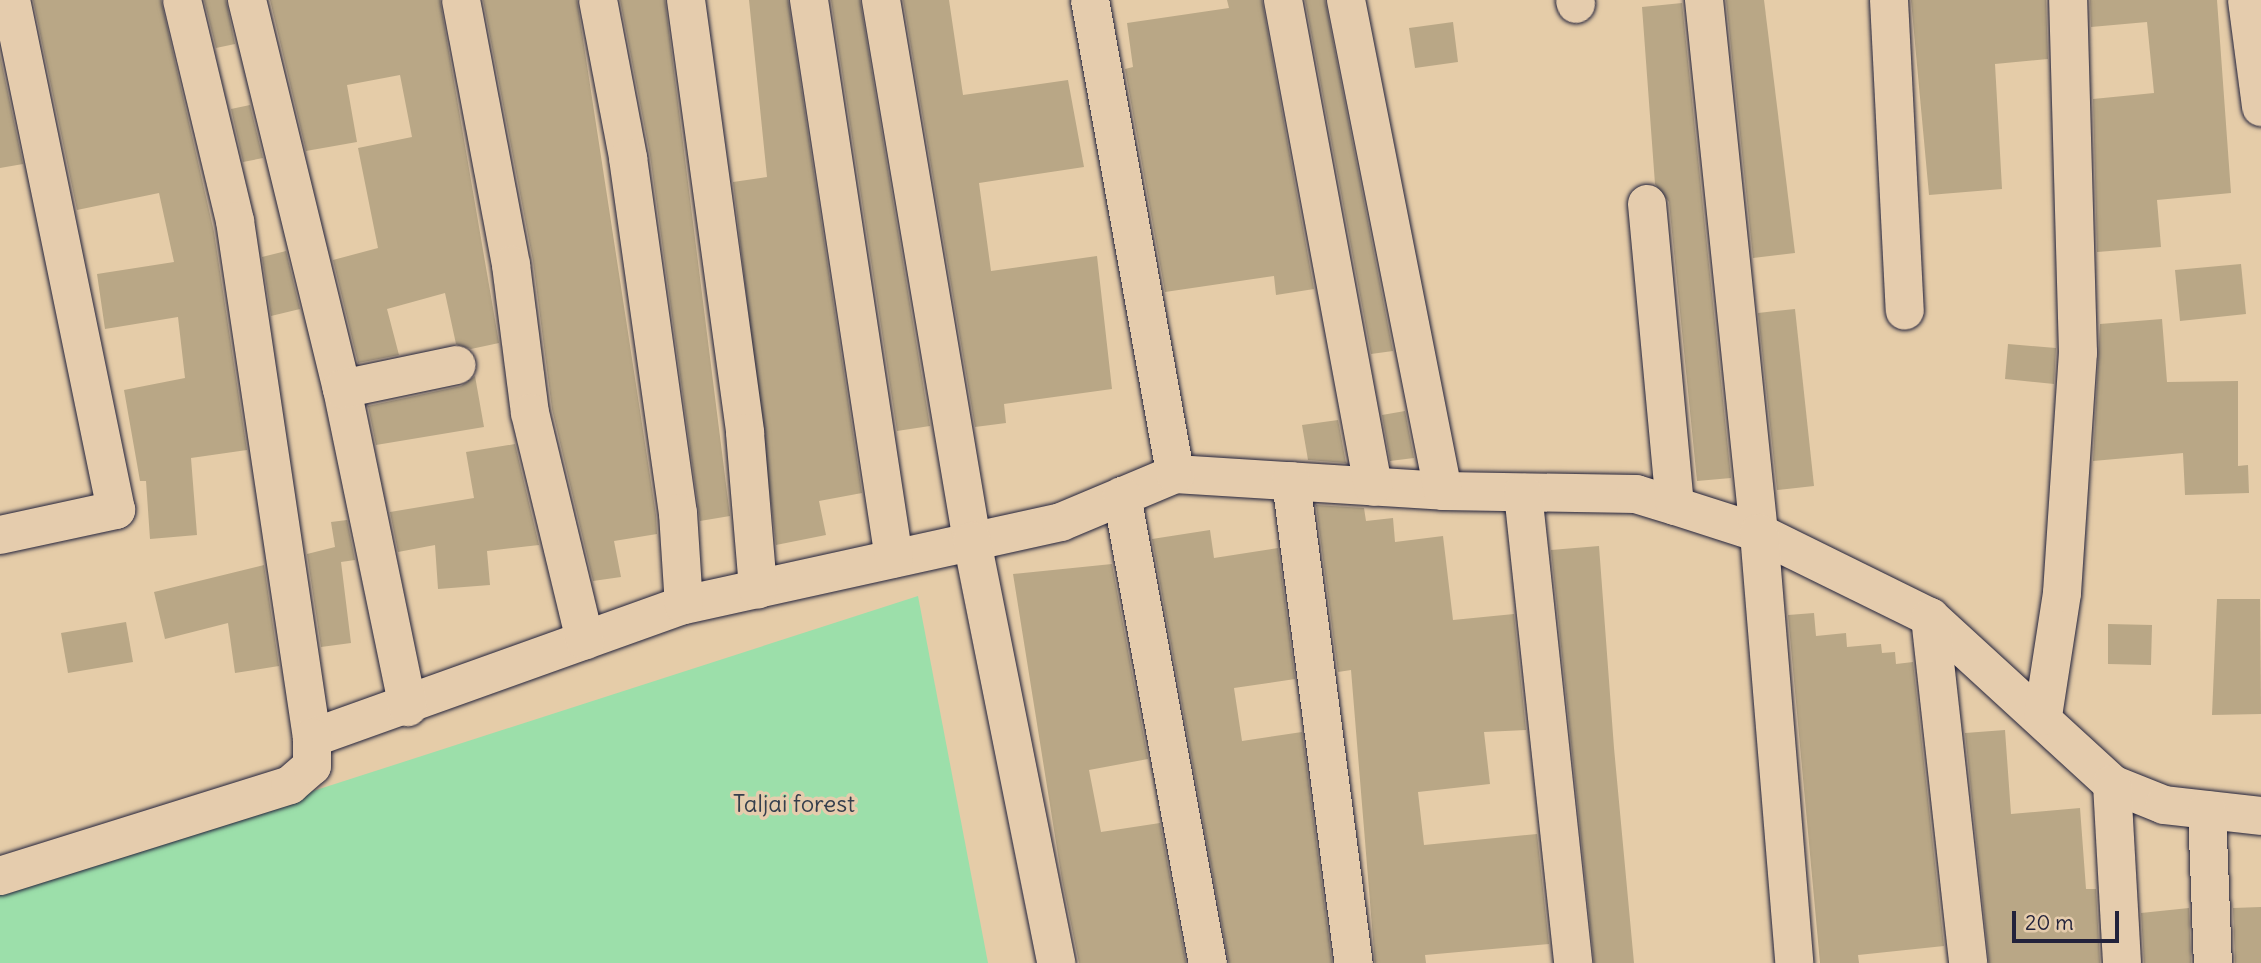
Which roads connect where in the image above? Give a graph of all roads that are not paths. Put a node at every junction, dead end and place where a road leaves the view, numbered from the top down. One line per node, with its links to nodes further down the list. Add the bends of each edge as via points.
1 (11, 0): 29 (street, via 116,510)
2 (182, 0): 38 (street, via 235,220)
3 (247, 0): 20 (street)
4 (461, 0): 35 (street, via 511,265 530,413)
5 (598, 0): 33 (street, via 628,158 678,513)
6 (686, 0): 32 (street, via 745,433)
7 (809, 0): 31 (street)
8 (881, 0): 30 (street)
9 (1090, 0): 21 (street)
10 (1283, 0): 23 (street)
11 (1346, 0): 24 (street)
12 (1704, 0): 28 (street)
13 (1889, 0): 18 (street)
14 (2068, 0): 37 (street, via 2078,353 2062,593)
15 (2247, 0): 16 (street)
16 (2261, 107)
17 (1647, 204): 27 (street)
18 (1905, 311)
19 (457, 365): 20 (street)
20 (342, 389): 36 (street)
21 (1175, 474): 22 (street); 26 (street)
22 (1291, 481): 23 (street); 45 (street)
23 (1373, 487): 24 (street)
24 (1443, 491): 25 (street)
25 (1523, 492): 27 (street, via 1636,494); 46 (street)
26 (1122, 496): 30 (street, via 1061,522); 44 (street)
27 (1675, 506): 28 (street)
28 (1759, 533): 34 (street); 47 (street)
29 (0, 535)
30 (972, 541): 31 (street); 43 (street)
31 (894, 559): 32 (street)
32 (758, 589): 33 (street)
33 (684, 605): 35 (street)
34 (1930, 617): 37 (street); 48 (street)
35 (585, 640): 36 (street)
36 (408, 707): 38 (street)
37 (2043, 716): 39 (street)
38 (313, 738): 42 (street, via 312,766 290,785)
39 (2112, 784): 40 (street, via 2164,805); 49 (street)
40 (2207, 810): 41 (street); 50 (street)
41 (2261, 816)
42 (0, 876)
43 (1056, 963)
44 (1208, 963)
45 (1354, 963)
46 (1573, 963)
47 (1794, 963)
48 (1968, 963)
49 (2122, 963)
50 (2213, 963)

